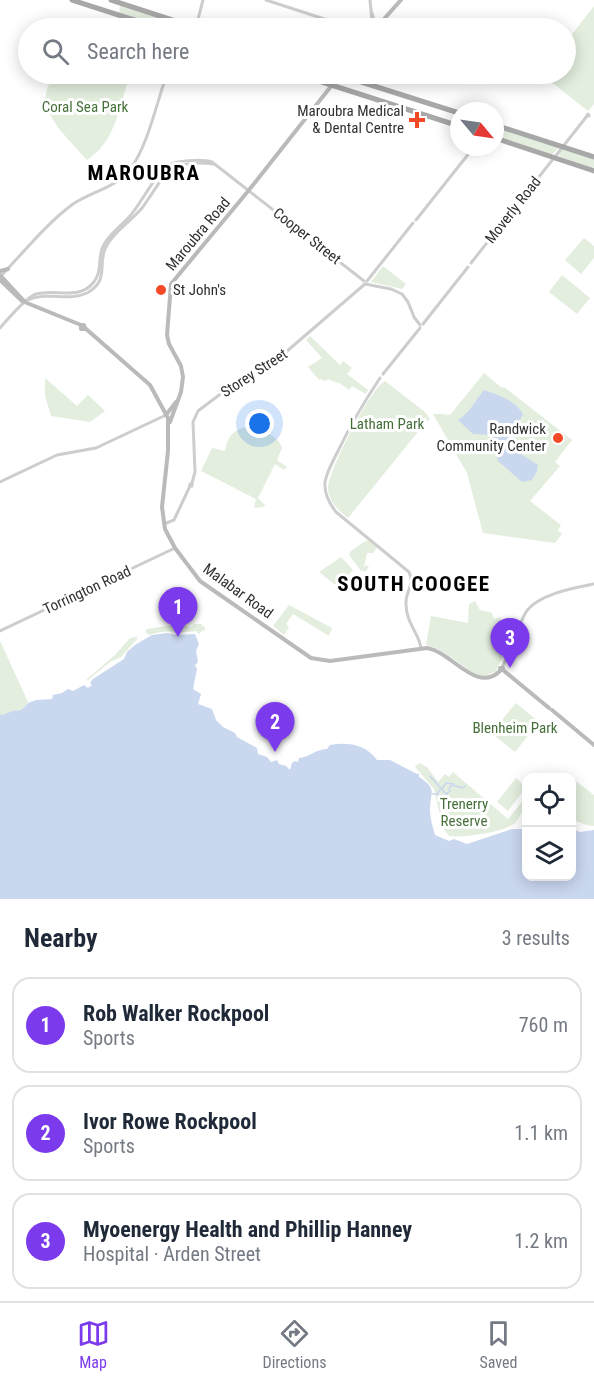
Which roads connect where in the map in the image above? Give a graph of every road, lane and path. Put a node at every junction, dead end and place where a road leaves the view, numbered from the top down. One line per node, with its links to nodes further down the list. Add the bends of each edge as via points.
1 (72, 0): 8 (main road)
2 (111, 0): 9 (main road)
3 (203, 0): 10 (street)
4 (266, 0): 11 (street)
5 (370, 0): 7 (street)
6 (400, 0): 14 (main road)
7 (371, 11): 12 (street); 13 (street)
8 (128, 18)
9 (164, 18)
10 (198, 18)
11 (321, 18)
12 (372, 18)
13 (373, 18)
14 (385, 18)
15 (164, 84): 30 (street, via 141,152 131,169 118,182 53,221)
16 (326, 84): 18 (main road)
17 (371, 84): 19 (main road)
18 (332, 86): 21 (main road); 29 (main road, Maroubra Road)
19 (450, 110)
20 (588, 115): 24 (street, Moverly Road)
21 (450, 123)
22 (504, 128): 24 (main road)
23 (504, 141): 26 (main road)
24 (563, 147): 26 (street, Moverly Road); 27 (main road)
25 (467, 156): 32 (street, Storey Street)
26 (554, 158): 28 (main road); 34 (street, Moverly Road)
27 (594, 158)
28 (594, 173)
29 (249, 190): 32 (street, Cooper Street); 33 (street, Cooper Street, via 209,160 168,165 104,244 98,276 91,286 76,293 36,294); 36 (main road, Maroubra Road, via 170,286 167,335 183,377)
30 (8, 269): 31 (main road)
31 (0, 276): 33 (main road, Malabar Road)
32 (366, 282): 34 (street, Cooper Street, via 402,294); 43 (street, Storey Street, via 272,364 231,386 198,411 193,422 195,472 173,521)
33 (25, 302): 35 (street); 37 (main road, Malabar Road, via 83,327 150,385)
34 (421, 325): 47 (street, via 361,408 328,472 326,490 336,512 409,572 411,585 406,610)
35 (0, 328)
36 (176, 402): 38 (main road, Maroubra Road); 39 (main road)
37 (161, 405): 39 (main road, Malabar Road); 40 (street)
38 (175, 410): 39 (main road); 41 (main road)
39 (166, 415): 40 (street); 41 (main road, Malabar Road)
40 (160, 418): 42 (street, via 92,450 57,455)
41 (167, 425): 43 (main road, Malabar Road)
42 (0, 482)
43 (164, 524): 44 (main road, Malabar Road)
44 (175, 548): 46 (street, Torrington Road); 47 (main road, Malabar Road, via 200,581 308,657 330,662)
45 (594, 584): 48 (street, via 536,602 525,614)
46 (0, 631)
47 (421, 649): 48 (main road, Malabar Road, via 438,652 480,679 491,678)
48 (502, 669): 49 (main road)
49 (594, 745)

